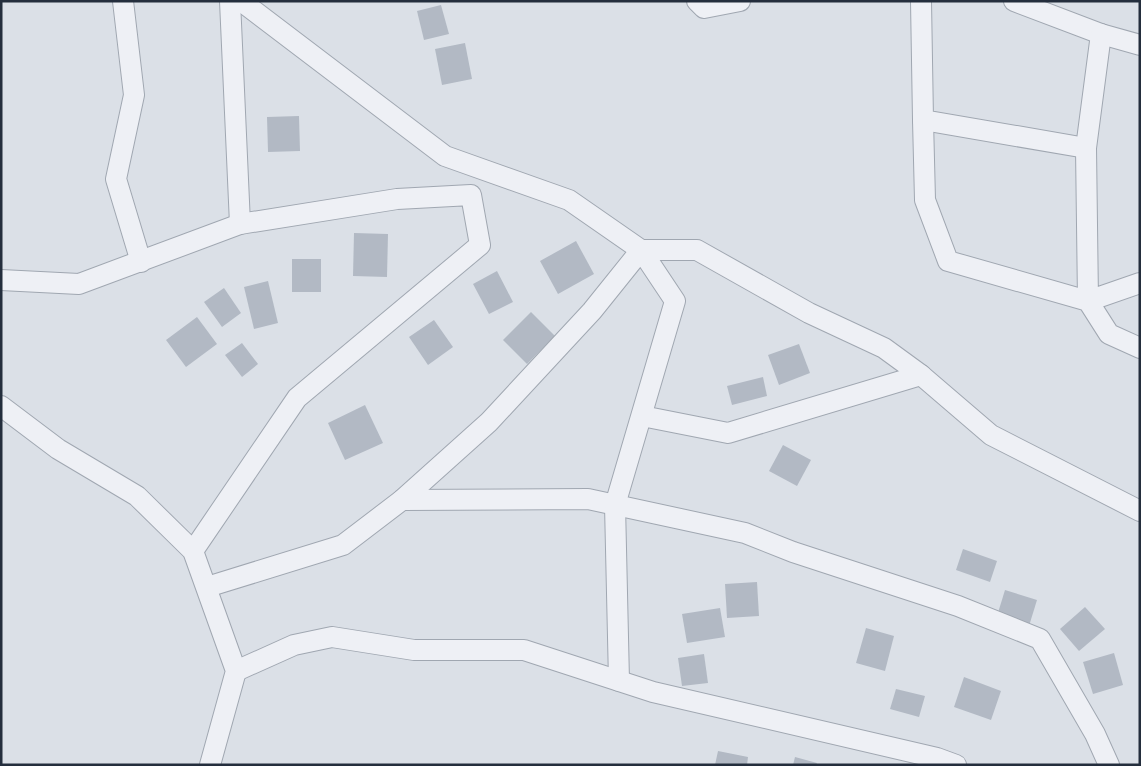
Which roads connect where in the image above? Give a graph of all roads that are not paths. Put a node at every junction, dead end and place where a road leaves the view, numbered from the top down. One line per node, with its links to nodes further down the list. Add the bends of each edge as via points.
1 (123, 1): 14 (street, via 134,95 116,179)
2 (230, 1): 12 (street)
3 (240, 1): 13 (street, via 445,156 570,200)
4 (697, 1): 5 (street, via 704,8)
5 (740, 1)
6 (921, 1): 10 (street)
7 (1014, 1): 8 (street)
8 (1101, 34): 9 (street); 11 (street)
9 (1140, 45)
10 (923, 120): 11 (street); 17 (street, via 925,200 948,261)
11 (1086, 148): 17 (street)
12 (240, 224): 14 (street); 25 (street, via 397,199 471,195 480,246 297,398)
13 (641, 250): 19 (street, via 697,250 809,313 884,348); 21 (street, via 675,301); 22 (street, via 592,311 489,422)
14 (141, 262): 15 (street, via 79,284)
15 (1, 280)
16 (1140, 283): 17 (street)
17 (1088, 300): 18 (street, via 1109,334)
18 (1140, 348)
19 (921, 375): 21 (street, via 728,433); 24 (street, via 991,435)
20 (1, 406): 25 (street, via 58,449 137,496)
21 (642, 416): 23 (street)
22 (402, 500): 23 (street, via 588,499); 26 (street, via 343,545)
23 (615, 505): 28 (street); 31 (street, via 745,533 958,606 1040,639 1095,734)
24 (1140, 511)
25 (194, 551): 26 (street)
26 (206, 587): 27 (street)
27 (236, 671): 28 (street, via 294,645 332,637 414,650 524,650); 29 (street)
28 (619, 681): 30 (street)
29 (210, 765)
30 (956, 765)
31 (1109, 765)

